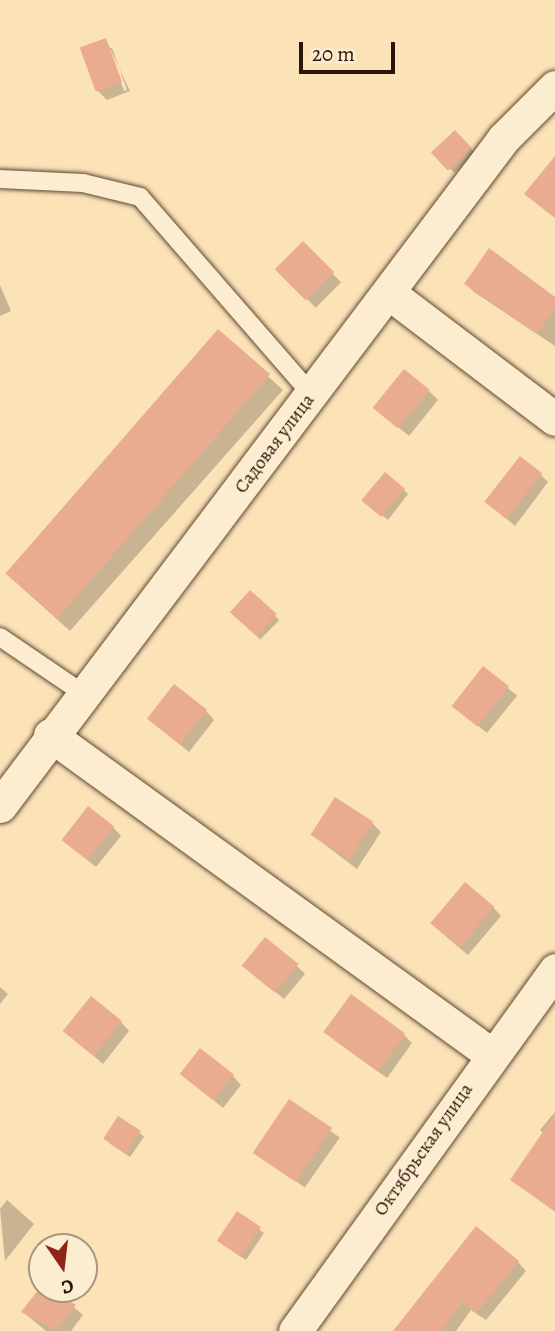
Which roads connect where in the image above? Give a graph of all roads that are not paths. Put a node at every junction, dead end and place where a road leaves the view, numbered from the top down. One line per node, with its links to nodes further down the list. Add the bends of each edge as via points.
1 (555, 87): 3 (street, Садовая улица, via 504,138)
2 (0, 179): 4 (lane, via 83,183 140,197)
3 (389, 293): 4 (street, Садовая улица); 5 (street)
4 (312, 395): 7 (street, Садовая улица)
5 (555, 419)
6 (0, 637): 7 (lane)
7 (85, 694): 8 (street, Садовая улица)
8 (50, 735): 9 (street, Садовая улица); 11 (street)
9 (0, 806)
10 (555, 970): 11 (street, Октябрьская улица)
11 (492, 1055): 12 (street, Октябрьская улица)
12 (295, 1331)

